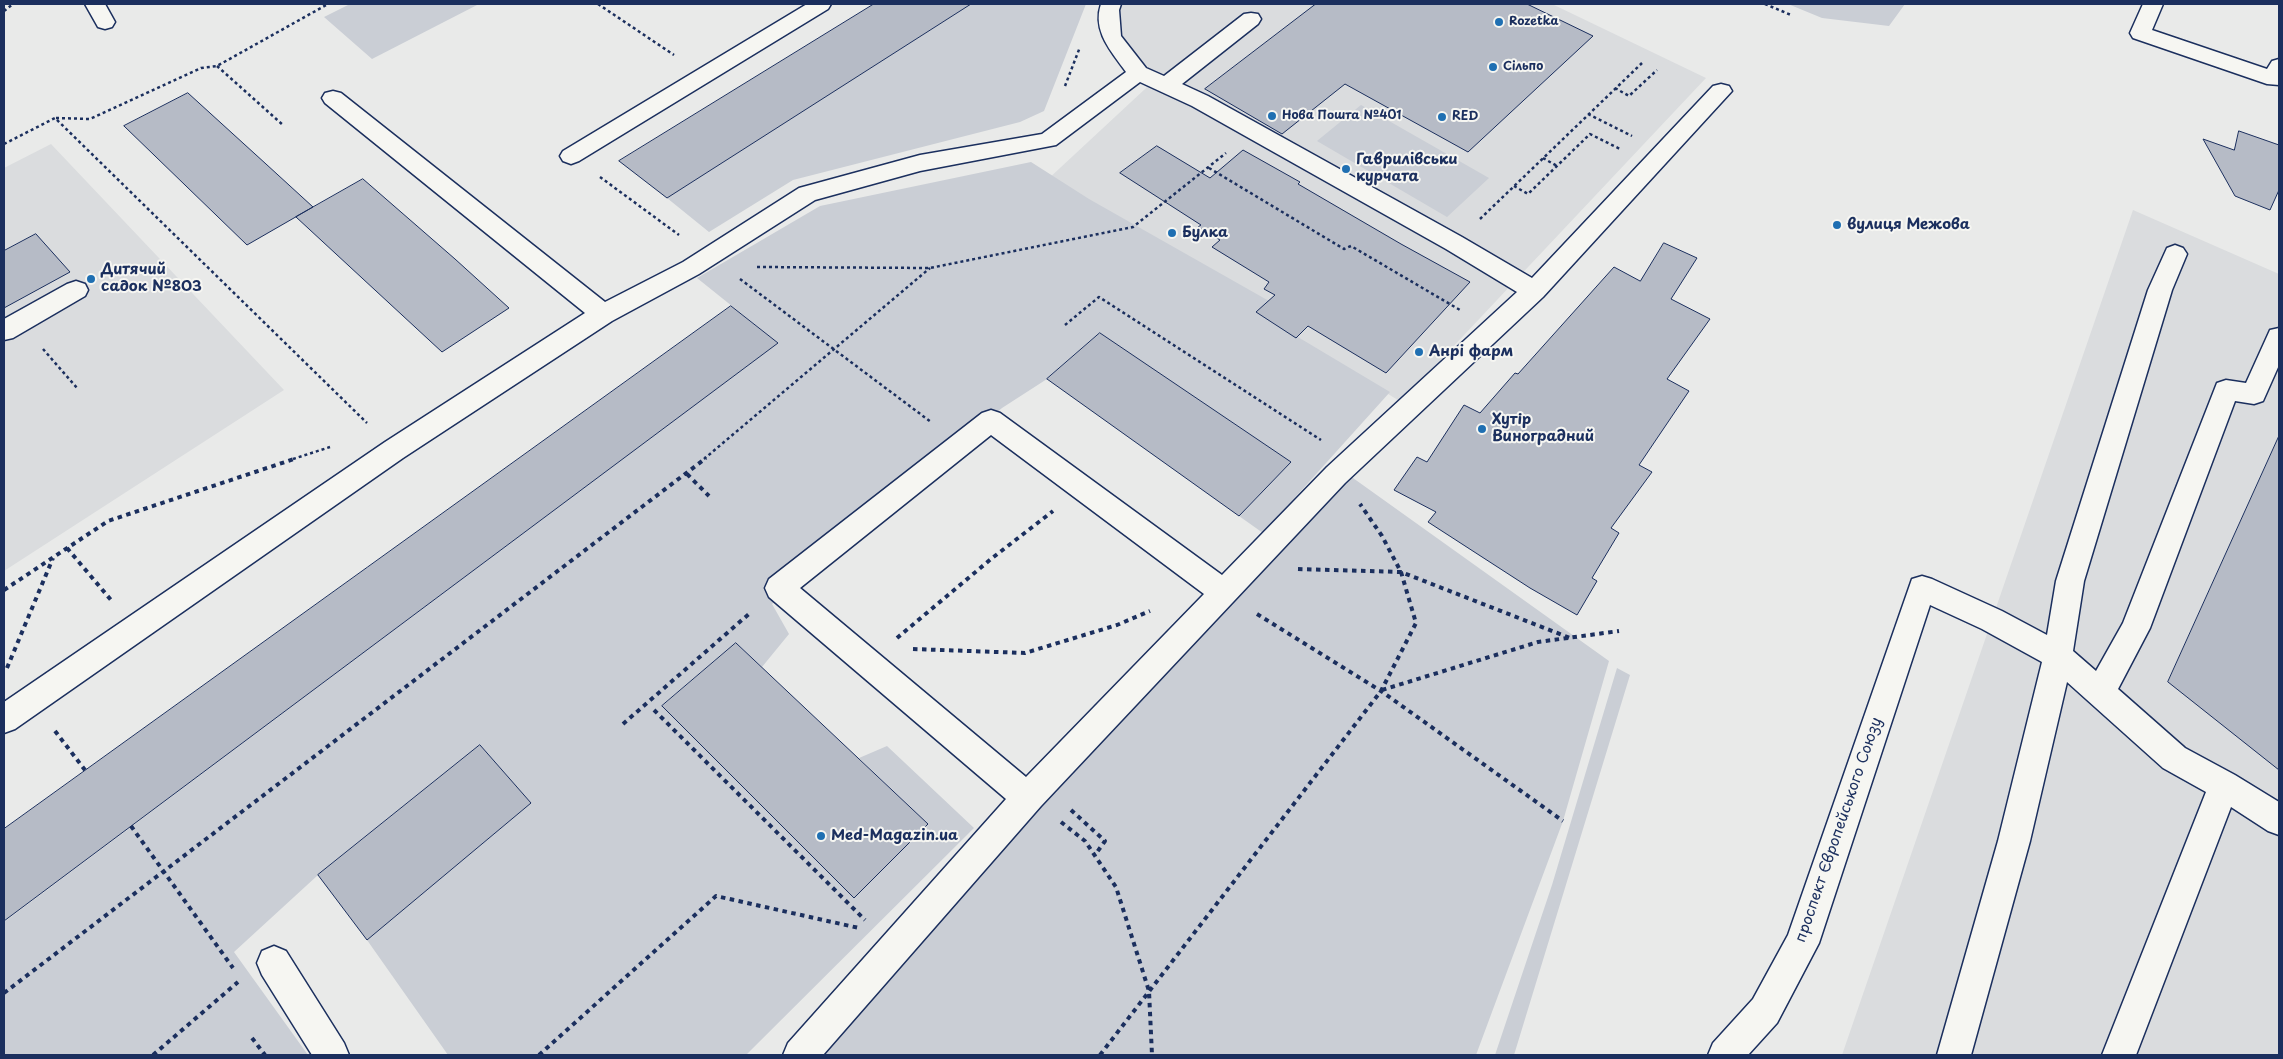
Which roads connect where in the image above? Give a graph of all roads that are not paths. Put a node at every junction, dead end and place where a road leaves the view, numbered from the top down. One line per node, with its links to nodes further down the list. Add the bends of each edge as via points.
1 (95, 4): 6 (street)
2 (821, 4): 12 (street)
3 (1111, 4): 8 (street, via 1111,37)
4 (2153, 4): 7 (street, via 2140,33 2275,79)
5 (1251, 19): 9 (street)
6 (105, 22)
7 (2279, 66)
8 (1138, 73): 9 (street); 16 (street, via 1048,140 920,163 807,194 691,268)
9 (1166, 86): 15 (street, via 1200,101)
10 (1721, 91): 15 (street)
11 (333, 98): 16 (street)
12 (571, 156)
13 (2175, 254): 20 (street, via 2160,290 2070,581)
14 (76, 290): 17 (street)
15 (1534, 291): 19 (street, via 1336,475)
16 (604, 314): 22 (street, via 394,450)
17 (12, 326)
18 (2279, 337): 21 (street, via 2254,394 2226,390 2136,628)
19 (1224, 593): 24 (street); 24 (street, via 991,420 778,588 1014,787)
20 (2058, 656): 21 (street); 29 (street, проспект Європейського Союзу, via 1992,620 1922,588 1802,942 1765,1011); 30 (street, via 2014,841)
21 (2100, 693): 23 (street, via 2174,758)
22 (4, 718)
23 (2224, 785): 25 (street); 31 (street)
24 (1030, 795): 28 (street)
25 (2279, 820)
26 (274, 963): 27 (street)
27 (332, 1055)
28 (800, 1055)
29 (1725, 1055)
30 (1954, 1055)
31 (2119, 1055)

